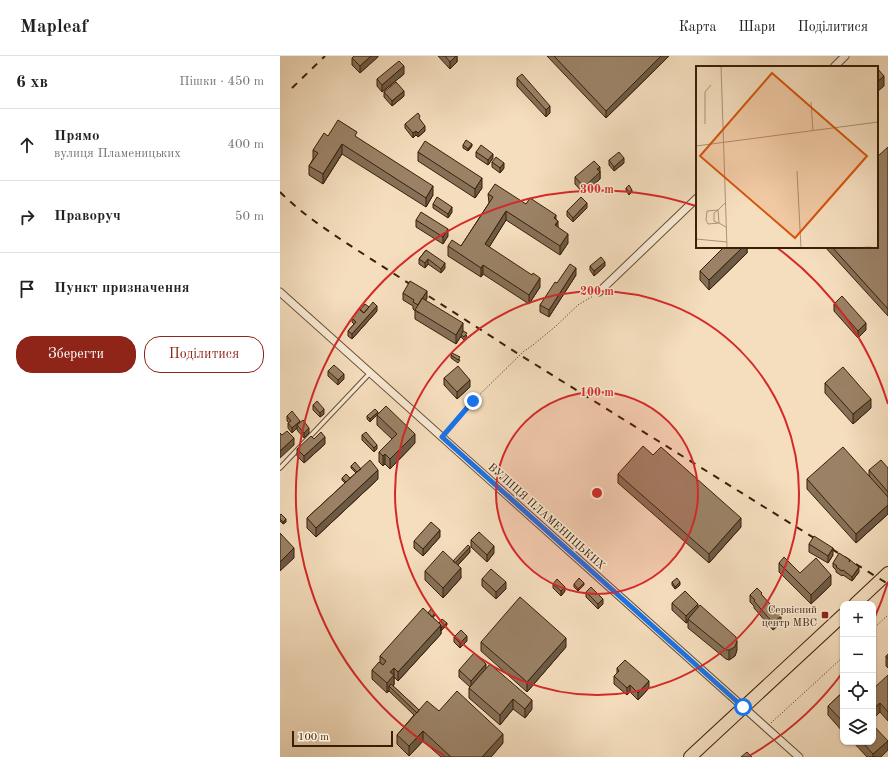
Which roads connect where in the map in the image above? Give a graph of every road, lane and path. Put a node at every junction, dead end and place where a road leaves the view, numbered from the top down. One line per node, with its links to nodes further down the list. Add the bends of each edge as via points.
1 (845, 56): 2 (street)
2 (835, 66)
3 (696, 199): 5 (street)
4 (280, 292): 6 (street, ВУЛИЦЯ ПЛАМЕНИЦЬКИХ)
5 (599, 292): 7 (path, via 578,305 523,352 473,401)
6 (371, 373): 7 (street, ВУЛИЦЯ ПЛАМЕНИЦЬКИХ); 8 (lane)
7 (442, 437): 15 (street, ВУЛИЦЯ ПЛАМЕНИЦЬКИХ)
8 (280, 468)
9 (888, 573): 10 (main road)
10 (858, 601)
11 (888, 615): 13 (path)
12 (840, 618): 15 (main road)
13 (876, 626)
14 (840, 661): 16 (path)
15 (743, 707): 16 (street, ВУЛИЦЯ ПЛАМЕНИЦЬКИХ); 17 (main road)
16 (766, 728): 18 (street, ВУЛИЦЯ ПЛАМЕНИЦЬКИХ)
17 (690, 757)
18 (799, 757)

